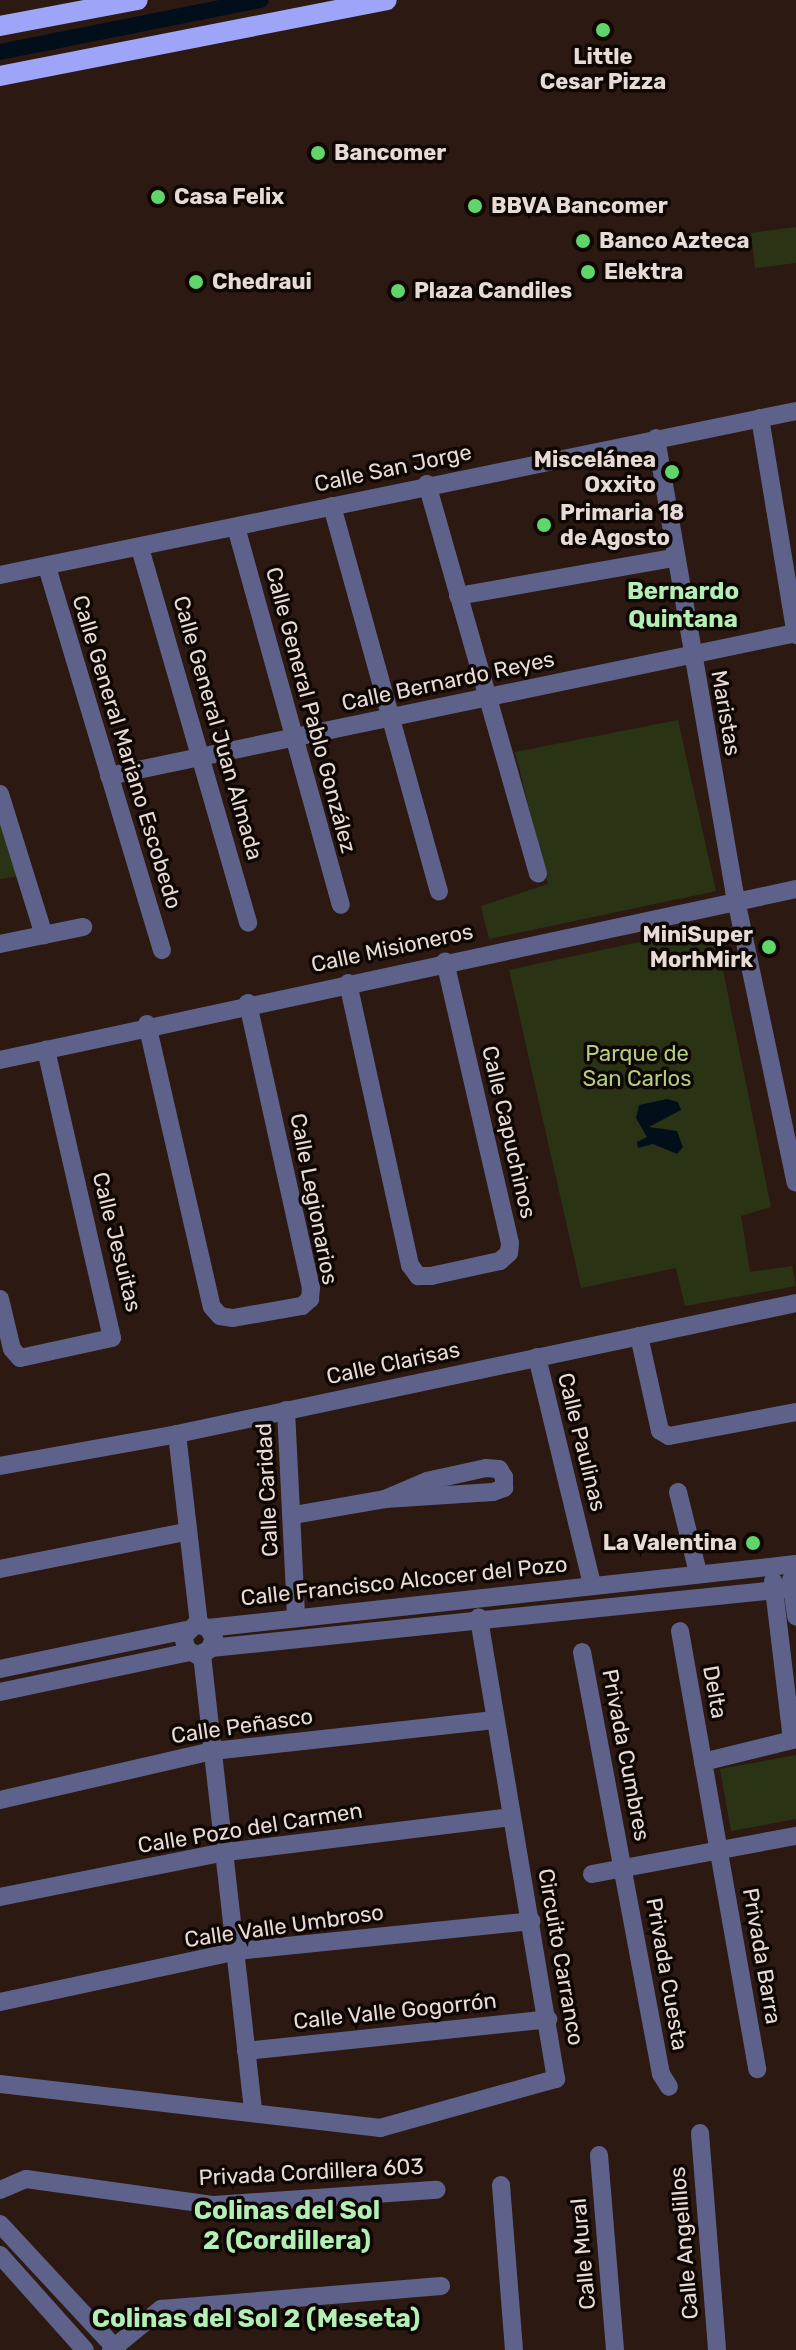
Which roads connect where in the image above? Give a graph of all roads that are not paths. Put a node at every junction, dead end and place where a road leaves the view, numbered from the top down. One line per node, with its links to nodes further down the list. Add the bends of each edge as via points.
1 (138, 0): 3 (main road)
2 (387, 0): 4 (main road)
3 (0, 26)
4 (0, 76)
5 (796, 411): 6 (street, Calle San Jorge)
6 (760, 418): 7 (street, Calle San Jorge); 16 (street)
7 (656, 438): 8 (street, Calle San Jorge); 12 (street, Maristas)
8 (427, 484): 9 (street, Calle San Jorge); 15 (street)
9 (332, 506): 10 (street, Calle San Jorge); 19 (street)
10 (236, 527): 11 (street, Calle San Jorge); 20 (street, Calle General Pablo González)
11 (140, 548): 13 (street, Calle San Jorge); 21 (street, Calle General Juan Almada)
12 (674, 558): 15 (street); 17 (street, Maristas)
13 (47, 567): 14 (street, Calle San Jorge); 22 (street, Calle General Mariano Escobedo)
14 (0, 575)
15 (458, 596): 18 (street)
16 (796, 634): 17 (street, Calle Bernardo Reyes)
17 (691, 654): 18 (street, Calle Bernardo Reyes); 27 (street, Maristas)
18 (486, 699): 19 (street, Calle Bernardo Reyes); 24 (street)
19 (391, 718): 20 (street, Calle Bernardo Reyes); 26 (street)
20 (294, 737): 21 (street, Calle Bernardo Reyes); 28 (street, Calle General Pablo González)
21 (204, 755): 22 (street, Calle Bernardo Reyes); 29 (street, Calle General Juan Almada)
22 (109, 776): 33 (street, Calle General Mariano Escobedo)
23 (0, 794): 31 (street)
24 (538, 874)
25 (796, 889): 27 (street, Calle Misioneros)
26 (439, 891)
27 (737, 902): 34 (street, Calle Misioneros); 40 (street, Maristas)
28 (341, 905)
29 (248, 923)
30 (83, 927): 31 (street)
31 (44, 935): 32 (street)
32 (0, 944)
33 (162, 950)
34 (445, 961): 35 (street, Calle Misioneros); 35 (street, Calle Capuchinos, via 510,1243 500,1261 431,1276 418,1276 410,1265)
35 (348, 983): 36 (street, Calle Misioneros)
36 (248, 1003): 37 (street, Calle Misioneros); 37 (street, Calle Legionarios, via 311,1288 310,1299 302,1306 233,1318 220,1316 212,1307)
37 (147, 1024): 38 (street, Calle Misioneros)
38 (46, 1049): 39 (street, Calle Misioneros); 41 (street, Calle Jesuitas, via 112,1338 20,1358 12,1349)
39 (0, 1060)
40 (796, 1183)
41 (0, 1299)
42 (796, 1303): 43 (street, Calle Clarisas)
43 (639, 1336): 44 (street, Calle Clarisas); 46 (street, via 660,1431 669,1436)
44 (537, 1357): 45 (street, Calle Clarisas); 56 (street, Calle Paulinas)
45 (286, 1410): 47 (street, Calle Clarisas); 51 (street, Calle Caridad)
46 (796, 1412)
47 (177, 1434): 48 (street, Calle Clarisas); 52 (street)
48 (0, 1466)
49 (678, 1492): 55 (street)
50 (385, 1499): 50 (street, via 493,1492 504,1488 504,1477 499,1469 486,1468 427,1481); 51 (street)
51 (294, 1515): 58 (street, Calle Caridad)
52 (186, 1532): 54 (street); 61 (street)
53 (785, 1565): 55 (street, Calle Francisco Alcocer del Pozo); 57 (street)
54 (0, 1569)
55 (698, 1573): 56 (street, Calle Francisco Alcocer del Pozo)
56 (592, 1584): 58 (street, Calle Francisco Alcocer del Pozo)
57 (787, 1589): 59 (street, Calle Francisco Alcocer del Pozo); 60 (street); 69 (street, via 792,1740)
58 (296, 1616): 61 (street, Calle Francisco Alcocer del Pozo)
59 (479, 1617): 63 (street, Calle Francisco Alcocer del Pozo); 67 (street, Circuito Carranco)
60 (796, 1617)
61 (198, 1627): 63 (street); 63 (street, via 183,1644); 65 (street, Calle Francisco Alcocer del Pozo)
62 (680, 1631): 69 (street, Delta)
63 (201, 1652): 66 (street, Calle Francisco Alcocer del Pozo); 68 (street)
64 (582, 1652): 75 (street, Privada Cumbres)
65 (0, 1669)
66 (0, 1692)
67 (494, 1720): 68 (street, Calle Peñasco); 71 (street, Circuito Carranco)
68 (213, 1751): 70 (street, Calle Peñasco); 74 (street)
69 (703, 1762): 73 (street, Delta)
70 (0, 1800)
71 (510, 1817): 74 (street, Calle Pozo del Carmen); 78 (street, Circuito Carranco)
72 (796, 1836): 73 (street)
73 (719, 1850): 75 (street); 83 (street, Privada Barra)
74 (226, 1852): 77 (street, Calle Pozo del Carmen); 79 (street)
75 (624, 1867): 76 (street); 85 (street, Privada Cuesta, via 661,2074)
76 (592, 1874)
77 (0, 1897)
78 (531, 1921): 79 (street, Calle Valle Umbroso); 81 (street, Circuito Carranco)
79 (237, 1951): 80 (street, Calle Valle Umbroso); 82 (street)
80 (0, 2002)
81 (548, 2019): 82 (street, Calle Valle Gogorrón); 86 (street, Circuito Carranco, via 557,2071 548,2084 396,2127)
82 (246, 2051): 86 (street)
83 (757, 2069)
84 (2, 2081): 86 (street, Circuito Carranco)
85 (669, 2087)
86 (253, 2113)
87 (700, 2133): 99 (street, Calle Angelillos)
88 (599, 2155): 98 (street, Calle Mural)
89 (501, 2185): 97 (street)
90 (0, 2190): 91 (street, Privada Cordillera 603, via 26,2179 214,2205)
91 (436, 2190)
92 (0, 2224): 95 (street)
93 (0, 2255): 96 (street)
94 (441, 2286): 95 (street, via 161,2309)
95 (114, 2349)
96 (85, 2350)
97 (514, 2350)
98 (615, 2350)
99 (717, 2350)

